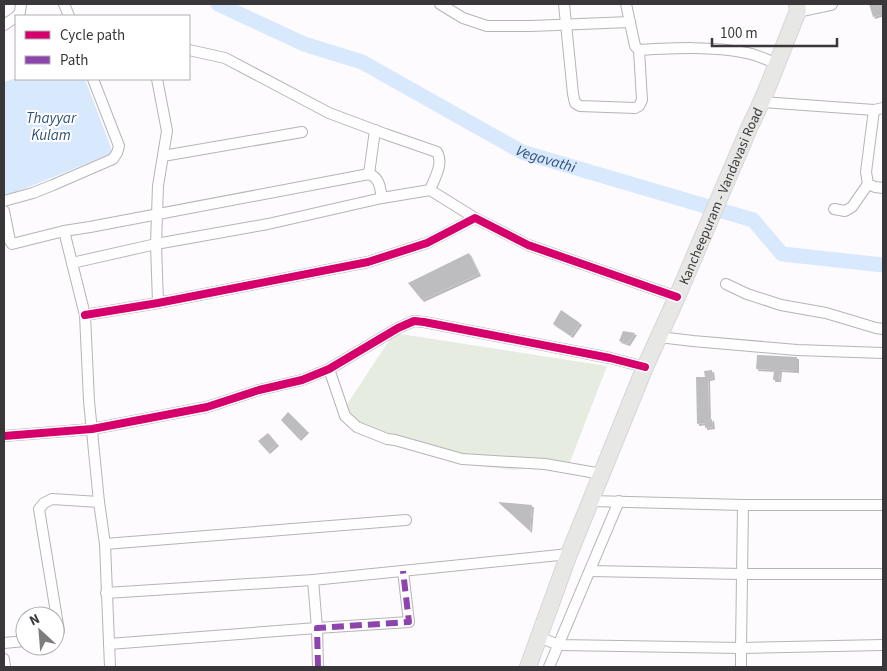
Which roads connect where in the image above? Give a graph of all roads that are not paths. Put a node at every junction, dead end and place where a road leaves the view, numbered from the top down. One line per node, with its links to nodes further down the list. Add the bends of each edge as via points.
1 (440, 4): 8 (street, via 463,18 487,26)
2 (564, 4): 8 (street)
3 (626, 4): 7 (street)
4 (831, 4): 5 (street)
5 (798, 7): 12 (main road, Kancheepuram - Vandavasi Road)
6 (15, 15): 9 (street)
7 (630, 22): 8 (street); 11 (street, via 635,46)
8 (566, 24): 11 (street, via 573,94 575,103 580,106 639,106 642,100)
9 (4, 25)
10 (190, 50): 17 (street, via 225,58 329,113)
11 (639, 50): 12 (street, via 723,49 749,53)
12 (776, 63): 15 (main road, Kancheepuram - Vandavasi Road)
13 (93, 80): 25 (street, via 119,146 113,159 33,193)
14 (157, 80): 19 (street, via 167,131)
15 (762, 102): 16 (street); 34 (main road, Kancheepuram - Vandavasi Road)
16 (878, 109): 21 (street, via 866,172)
17 (375, 130): 20 (street); 23 (street, via 438,152 441,158 439,168)
18 (302, 132): 19 (street)
19 (163, 156): 28 (street)
20 (369, 174): 24 (street, via 379,182); 28 (street)
21 (868, 184): 22 (street); 26 (street, via 852,207)
22 (883, 188)
23 (430, 190): 24 (street); 29 (street)
24 (382, 198): 31 (street, via 268,224)
25 (4, 200)
26 (834, 209)
27 (4, 211): 30 (street, via 12,244)
28 (157, 214): 30 (street); 31 (street)
29 (476, 218): 34 (street, via 528,245); 35 (street, via 426,243 368,262)
30 (64, 231): 32 (street)
31 (156, 244): 32 (street); 35 (street)
32 (72, 263): 36 (street)
33 (726, 284): 37 (street, via 781,305)
34 (677, 297): 38 (main road, Kancheepuram - Vandavasi Road)
35 (158, 303): 36 (street)
36 (85, 315): 42 (street)
37 (883, 328)
38 (659, 337): 39 (street, via 797,350); 40 (main road, Kancheepuram - Vandavasi Road)
39 (883, 352)
40 (645, 368): 41 (street, via 610,358 414,321); 44 (main road, Kancheepuram - Vandavasi Road)
41 (329, 369): 42 (street, via 207,407); 44 (street, via 345,416 357,427 387,439 462,459 545,464)
42 (92, 429): 43 (street); 47 (street)
43 (4, 436)
44 (602, 474): 45 (main road, Kancheepuram - Vandavasi Road)
45 (591, 501): 46 (street); 52 (main road, Kancheepuram - Vandavasi Road)
46 (619, 501): 48 (street); 54 (street)
47 (99, 502): 51 (street); 59 (street, via 52,500 39,509)
48 (744, 505): 49 (street); 55 (street)
49 (883, 505)
50 (406, 520): 51 (street)
51 (105, 544): 58 (street)
52 (569, 554): 53 (street); 61 (main road, Kancheepuram - Vandavasi Road)
53 (403, 571): 57 (street); 60 (street, via 409,622)
54 (590, 571): 55 (street); 63 (street)
55 (742, 574): 56 (street); 65 (street)
56 (883, 574)
57 (313, 580): 58 (street); 60 (street)
58 (106, 593): 62 (street)
59 (55, 606)
60 (317, 628): 62 (street); 69 (street)
61 (538, 637): 63 (street); 70 (main road, Kancheepuram - Vandavasi Road)
62 (109, 644): 68 (street)
63 (559, 645): 65 (street); 71 (street)
64 (883, 645): 65 (street)
65 (741, 648): 72 (street)
66 (4, 659): 67 (street)
67 (5, 667)
68 (110, 667)
69 (318, 667)
70 (528, 667)
71 (549, 667)
72 (742, 667)

